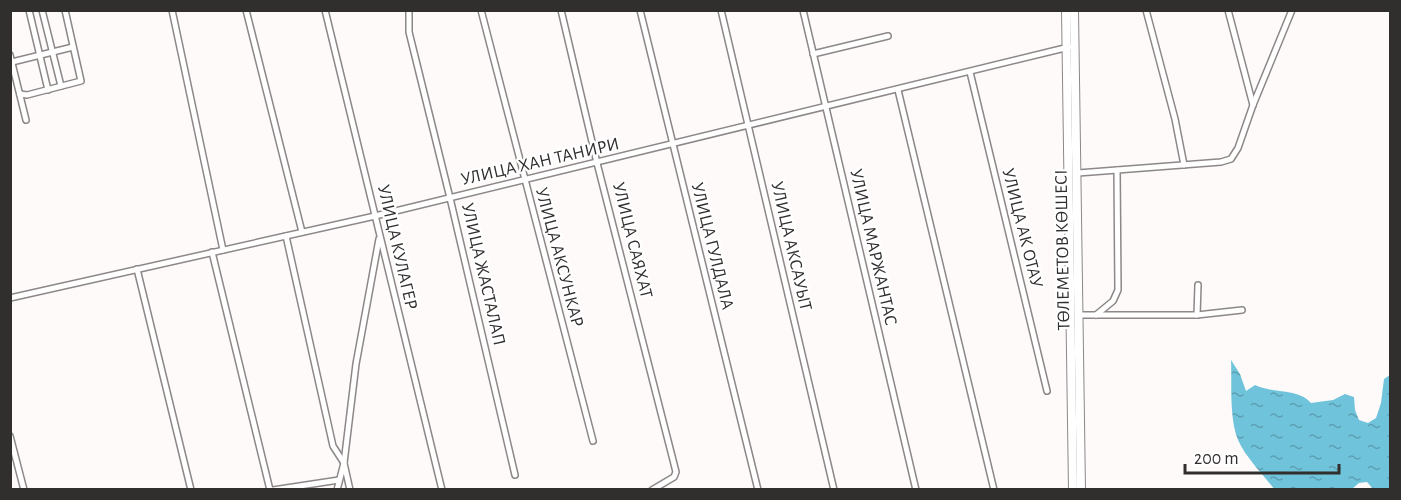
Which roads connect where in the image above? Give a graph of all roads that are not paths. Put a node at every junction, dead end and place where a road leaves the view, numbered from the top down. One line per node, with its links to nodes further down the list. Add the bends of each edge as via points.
1 (29, 10): 18 (street)
2 (65, 10): 20 (street)
3 (172, 10): 46 (street)
4 (246, 10): 43 (street)
5 (325, 10): 42 (street, УЛИЦА КУЛАГЕР)
6 (409, 10): 41 (street, УЛИЦА ЖАСТАЛАП, via 409,32)
7 (482, 10): 40 (street, УЛИЦА АКСУНКАР)
8 (561, 10): 36 (street, УЛИЦА САЯХАТ)
9 (640, 10): 35 (street, УЛИЦА ГУЛДАЛА)
10 (720, 10): 34 (street, УЛИЦА АКСАУЫТ)
11 (803, 10): 23 (street, УЛИЦА МАРЖАНТАС)
12 (1066, 10): 21 (main road, ТӨЛЕМЕТОВ КӨШЕСІ)
13 (1074, 10): 21 (main road, ТӨЛЕМЕТОВ КӨШЕСІ)
14 (1146, 10): 37 (street)
15 (1228, 10): 31 (street)
16 (1292, 10): 31 (street)
17 (43, 13): 18 (street); 22 (street)
18 (31, 19): 24 (street)
19 (888, 36): 23 (street)
20 (73, 46): 22 (street); 27 (street, via 81,81)
21 (1070, 47): 26 (street, УЛИЦА ХАН ТАНИРИ); 39 (main road, ТӨЛЕМЕТОВ КӨШЕСІ); 52 (main road, ТӨЛЕМЕТОВ КӨШЕСІ)
22 (52, 52): 24 (street); 27 (street)
23 (813, 54): 32 (street, УЛИЦА МАРЖАНТАС)
24 (40, 55): 25 (street); 28 (street)
25 (11, 58): 30 (street)
26 (970, 72): 29 (street, УЛИЦА ХАН ТАНИРИ); 55 (street, УЛИЦА АК ОТАУ)
27 (61, 86): 28 (street)
28 (48, 90): 30 (street)
29 (898, 90): 32 (street, УЛИЦА ХАН ТАНИРИ); 71 (street)
30 (20, 94): 33 (street)
31 (1253, 105): 37 (street, via 1231,159)
32 (825, 108): 34 (street, УЛИЦА ХАН ТАНИРИ); 70 (street, УЛИЦА МАРЖАНТАС)
33 (26, 120)
34 (749, 126): 35 (street, УЛИЦА ХАН ТАНИРИ); 69 (street, УЛИЦА АКСАУЫТ)
35 (673, 145): 36 (street, УЛИЦА ХАН ТАНИРИ); 68 (street, УЛИЦА ГУЛДАЛА)
36 (597, 163): 40 (street, УЛИЦА ХАН ТАНИРИ); 67 (street, УЛИЦА САЯХАТ, via 674,460 674,477)
37 (1184, 165): 38 (street)
38 (1118, 170): 39 (street); 53 (street, via 1118,290 1113,301)
39 (1077, 173): 52 (main road, ТӨЛЕМЕТОВ КӨШЕСІ)
40 (524, 180): 41 (street, УЛИЦА ХАН ТАНИРИ); 57 (street, УЛИЦА АКСУНКАР)
41 (450, 198): 42 (street, УЛИЦА ХАН ТАНИРИ); 59 (street, УЛИЦА ЖАСТАЛАП)
42 (375, 216): 43 (street, УЛИЦА ХАН ТАНИРИ); 45 (street, УЛИЦА КУЛАГЕР)
43 (302, 232): 44 (street, УЛИЦА ХАН ТАНИРИ)
44 (286, 236): 46 (street, УЛИЦА ХАН ТАНИРИ); 58 (street, via 333,446)
45 (379, 237): 58 (street, via 356,364); 66 (street, УЛИЦА КУЛАГЕР)
46 (223, 250): 47 (street, УЛИЦА ХАН ТАНИРИ)
47 (212, 252): 48 (street, УЛИЦА ХАН ТАНИРИ); 63 (street)
48 (137, 269): 50 (street, УЛИЦА ХАН ТАНИРИ); 62 (street)
49 (1198, 285): 54 (street)
50 (10, 298)
51 (1242, 310): 54 (street)
52 (1075, 315): 53 (street); 72 (main road, ТӨЛЕМЕТОВ КӨШЕСІ); 73 (main road, ТӨЛЕМЕТОВ КӨШЕСІ)
53 (1096, 315): 54 (street)
54 (1197, 315)
55 (1047, 391)
56 (10, 436): 61 (street)
57 (592, 441)
58 (344, 463): 60 (street); 65 (street)
59 (515, 475)
60 (339, 480): 63 (street); 64 (street)
61 (24, 489)
62 (191, 489)
63 (272, 489)
64 (337, 489)
65 (350, 489)
66 (442, 489)
67 (652, 489)
68 (758, 489)
69 (834, 489)
70 (916, 489)
71 (994, 489)
72 (1073, 489)
73 (1081, 489)

